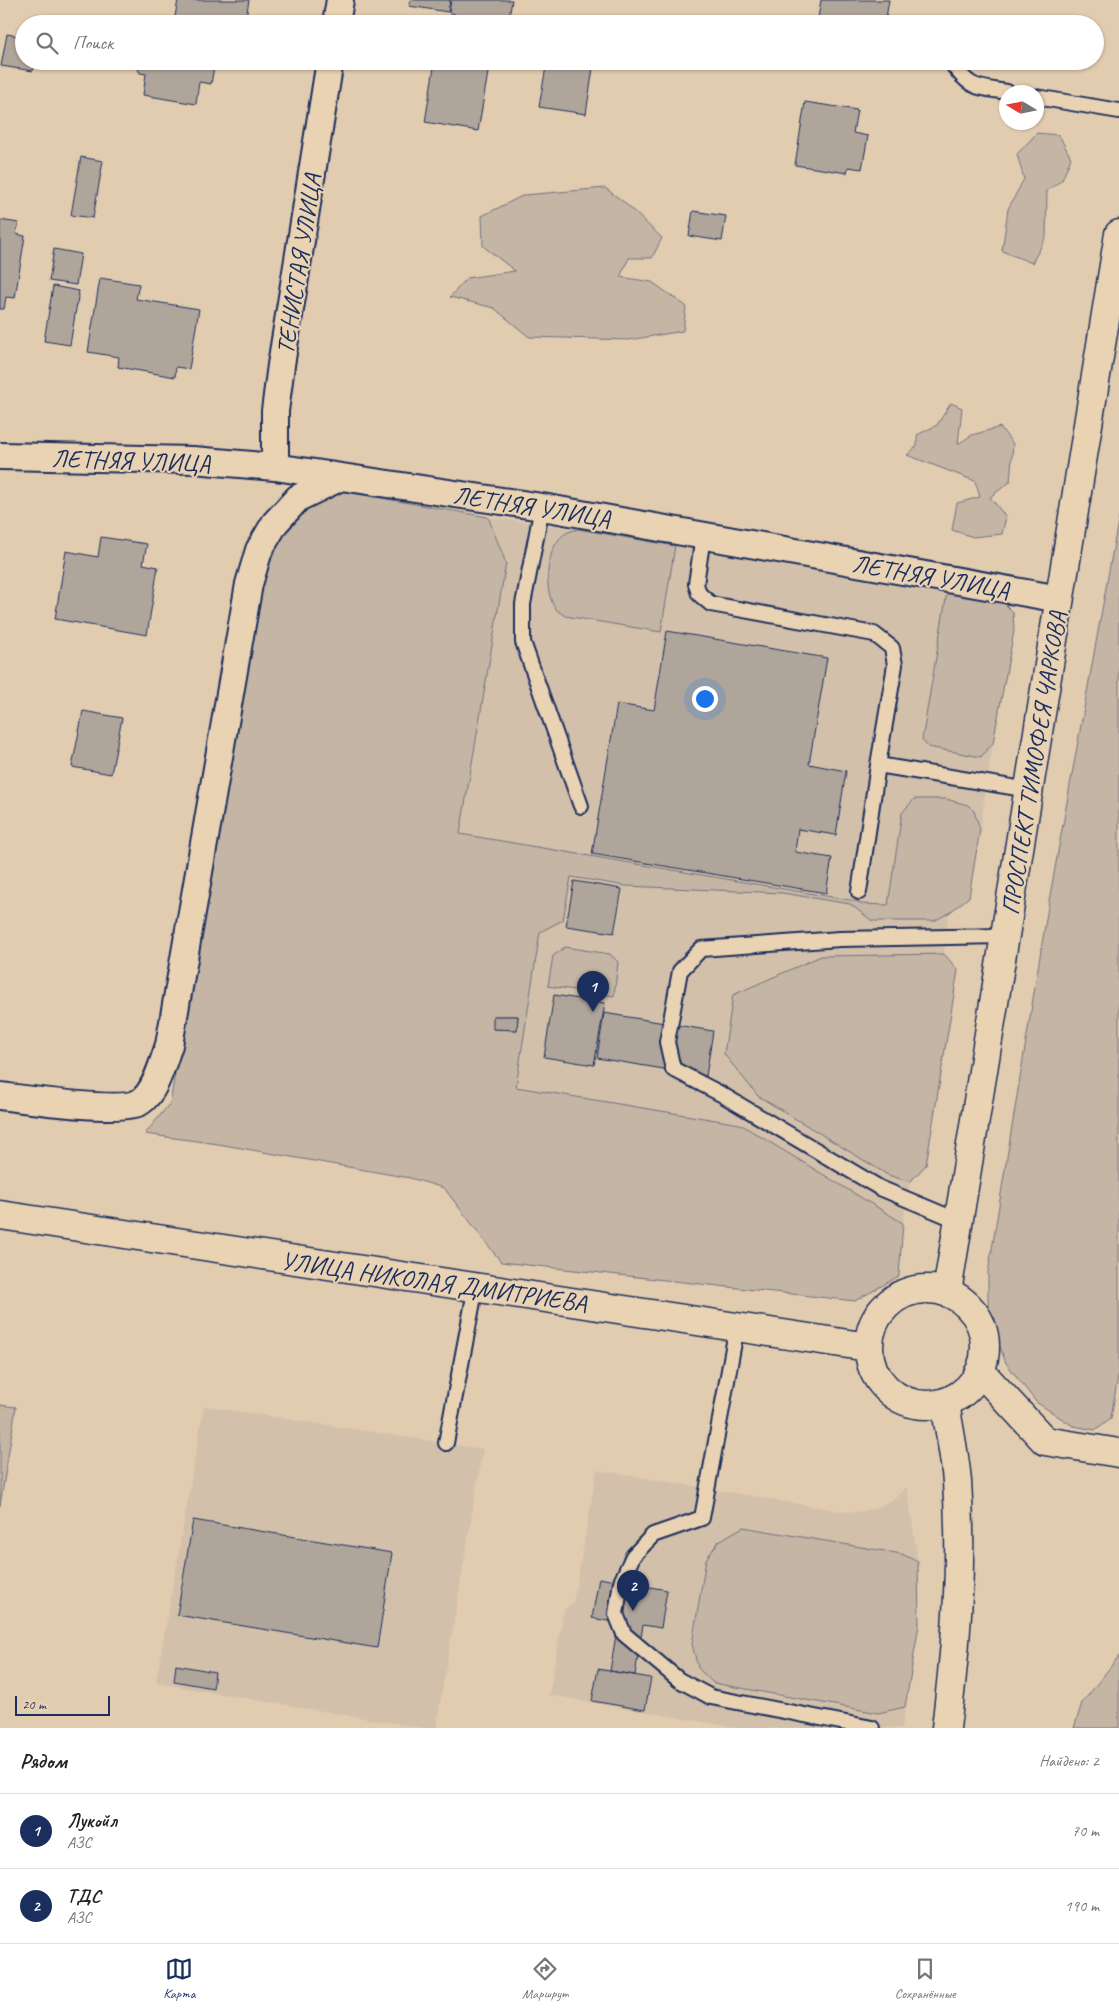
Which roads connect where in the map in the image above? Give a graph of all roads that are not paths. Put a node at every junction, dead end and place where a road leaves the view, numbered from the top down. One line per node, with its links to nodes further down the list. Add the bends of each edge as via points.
1 (340, 0): 2 (street)
2 (338, 15)
3 (329, 70): 10 (street, ТЕНИСТАЯ УЛИЦА, via 281,365 275,411)
4 (957, 70): 5 (lane, via 964,80 979,88)
5 (999, 91)
6 (1044, 98): 7 (lane)
7 (1119, 111)
8 (1119, 234): 14 (main road, ПРОСПЕКТ ТИМОФЕЯ ЧАРКОВА)
9 (0, 456): 10 (street, ЛЕТНЯЯ УЛИЦА, via 192,460)
10 (275, 467): 11 (street, ЛЕТНЯЯ УЛИЦА)
11 (341, 477): 12 (street, ЛЕТНЯЯ УЛИЦА); 20 (street, via 298,498 275,523 259,550 249,584 169,1045 154,1085 140,1102 118,1107)
12 (542, 507): 13 (street, ЛЕТНЯЯ УЛИЦА); 17 (lane, via 523,604 522,642)
13 (703, 536): 14 (street, ЛЕТНЯЯ УЛИЦА); 15 (lane, via 696,584 699,594 711,604 874,634 892,648 896,665)
14 (1060, 599): 16 (main road, ПРОСПЕКТ ТИМОФЕЯ ЧАРКОВА)
15 (878, 765): 16 (lane); 18 (lane)
16 (1029, 790): 19 (main road, ПРОСПЕКТ ТИМОФЕЯ ЧАРКОВА)
17 (581, 806)
18 (859, 892)
19 (1004, 936): 22 (main road, ПРОСПЕКТ ТИМОФЕЯ ЧАРКОВА); 22 (lane, via 840,939 701,949 680,971 667,1042 673,1069 880,1188)
20 (0, 1096)
21 (0, 1215): 23 (main road, УЛИЦА НИКОЛАЯ ДМИТРИЕВА)
22 (959, 1220): 24 (main road, ПРОСПЕКТ ТИМОФЕЯ ЧАРКОВА)
23 (476, 1286): 25 (main road, УЛИЦА НИКОЛАЯ ДМИТРИЕВА); 29 (lane)
24 (947, 1292): 26 (main road, via 920,1288 893,1298 875,1319); 27 (main road, via 966,1303 980,1323 986,1347)
25 (737, 1326): 26 (main road, УЛИЦА НИКОЛАЯ ДМИТРИЕВА); 31 (lane, via 702,1518 653,1535 633,1556 620,1582 616,1614 624,1634 679,1680 711,1697)
26 (868, 1347): 28 (main road, via 870,1365 879,1382 892,1395 908,1403 927,1406)
27 (980, 1371): 28 (main road, via 966,1390); 30 (main road, via 1045,1441)
28 (945, 1403): 32 (main road, via 957,1481 959,1592)
29 (446, 1443)
30 (1119, 1453)
31 (872, 1728)
32 (946, 1728)

